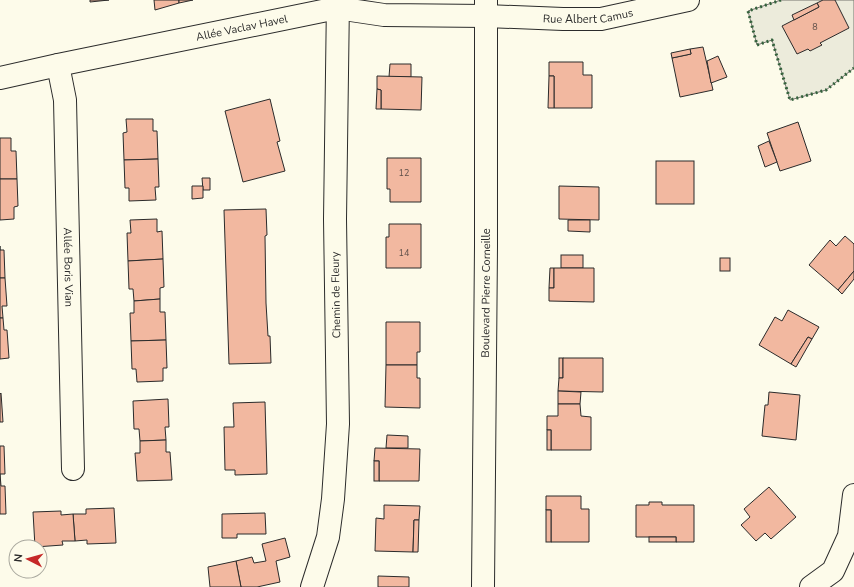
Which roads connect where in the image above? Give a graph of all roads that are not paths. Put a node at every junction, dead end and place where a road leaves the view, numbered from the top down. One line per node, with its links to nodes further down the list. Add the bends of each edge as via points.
1 (688, 0): 3 (street, Rue Albert Camus, via 601,19 563,19)
2 (338, 4): 3 (street, Allée Vaclav Havel, via 384,15); 4 (street, Allée Vaclav Havel); 8 (street, Chemin de Fleury, via 335,218 338,424 328,537)
3 (486, 8): 9 (street, Boulevard Pierre Corneille)
4 (58, 65): 5 (street, Allée Vaclav Havel); 6 (street, Allée Boris Vian, via 65,100)
5 (0, 78)
6 (73, 469)
7 (854, 495): 10 (street, via 849,536 834,571)
8 (312, 587)
9 (483, 587)
10 (812, 587)

